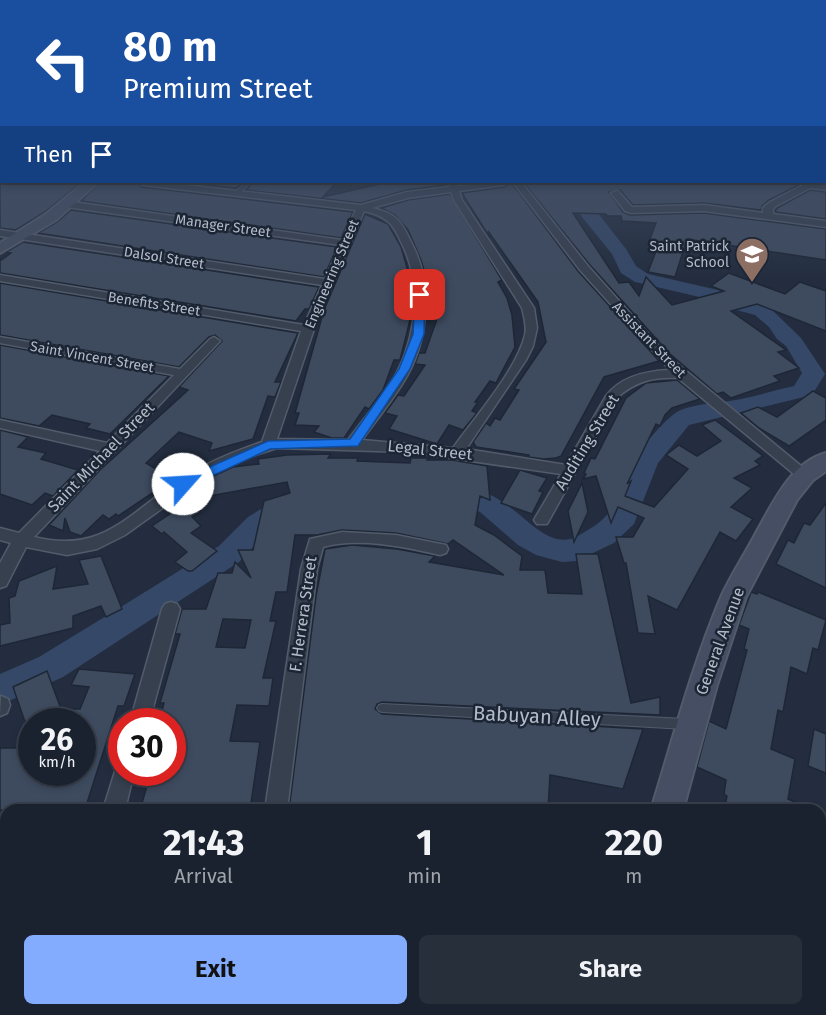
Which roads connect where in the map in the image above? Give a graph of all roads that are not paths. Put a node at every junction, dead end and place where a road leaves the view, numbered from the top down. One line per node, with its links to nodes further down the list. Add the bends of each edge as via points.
1 (88, 185): 9 (street)
2 (171, 185): 7 (street)
3 (245, 185): 7 (lane)
4 (520, 185): 23 (street, Assistant Street, via 612,301)
5 (808, 185): 11 (street, via 773,204 768,208)
6 (454, 186): 10 (street, Engineering Street); 28 (street, via 458,200 528,308 531,320 531,337 516,367)
7 (237, 193): 10 (street)
8 (615, 193): 11 (street, via 631,210 704,208)
9 (66, 204): 14 (street); 15 (street, Manager Street)
10 (361, 208): 15 (street, Engineering Street); 25 (street, via 396,221 412,250 420,295 418,334 404,369)
11 (768, 216): 12 (street)
12 (826, 225)
13 (0, 233): 14 (street, Dalsol Street)
14 (21, 237): 16 (street); 18 (street, Dalsol Street)
15 (345, 243): 18 (street, Engineering Street)
16 (0, 249)
17 (0, 278): 19 (street, Benefits Street)
18 (328, 283): 19 (street, Engineering Street)
19 (308, 330): 26 (street, Engineering Street)
20 (0, 340): 22 (street, Saint Vincent Street)
21 (214, 341): 22 (street, Saint Michael Street)
22 (183, 373): 27 (street, Saint Michael Street)
23 (680, 374): 29 (street, Assistant Street, via 737,421); 30 (street, Auditing Street, via 651,374 621,386 603,408)
24 (0, 424): 27 (street)
25 (353, 443): 26 (street, Legal Street); 28 (street, Legal Street)
26 (268, 445): 33 (street, Legal Street, via 190,480 125,528 90,545 59,547)
27 (108, 448): 33 (street, Saint Michael Street)
28 (457, 452): 30 (street, Legal Street)
29 (821, 464): 39 (street, General Avenue, via 788,495 734,597)
30 (569, 470): 31 (street, Auditing Street)
31 (542, 520)
32 (0, 534): 33 (street, Legal Street)
33 (22, 539): 35 (street, Saint Michael Street)
34 (440, 549): 42 (street, F. Herrera Street, via 388,541 316,543 309,568)
35 (0, 581)
36 (171, 609): 37 (street)
37 (143, 708)
38 (382, 708): 39 (lane, Babuyan Alley)
39 (691, 724): 43 (street, General Avenue)
40 (120, 786): 41 (street)
41 (116, 804)
42 (277, 804)
43 (669, 804)

